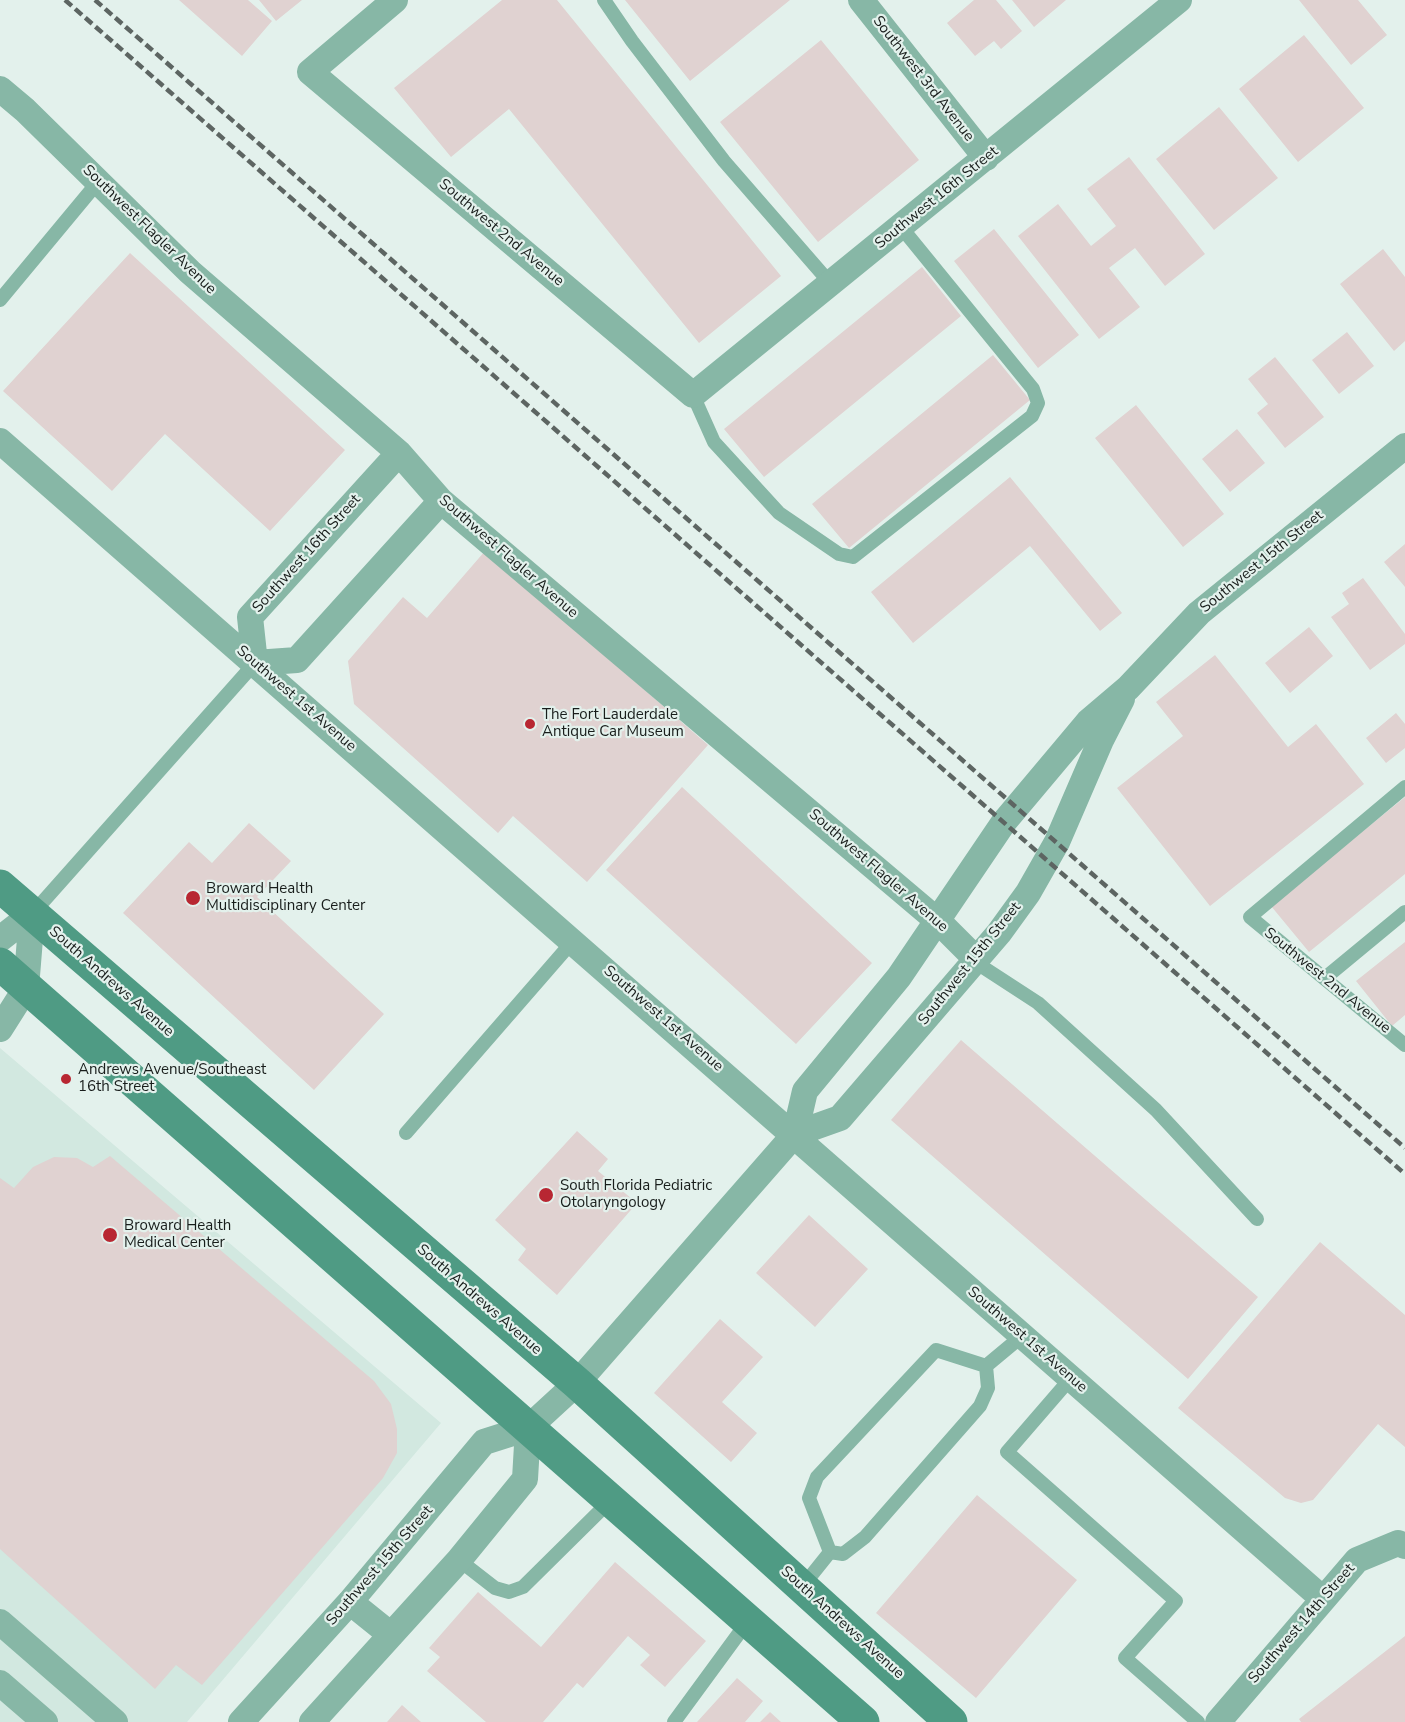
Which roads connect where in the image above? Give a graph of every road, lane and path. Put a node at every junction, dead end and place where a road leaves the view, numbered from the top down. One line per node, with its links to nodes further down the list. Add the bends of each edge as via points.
1 (395, 0): 11 (street, Southwest 2nd Avenue, via 310,72)
2 (604, 0): 9 (lane, via 724,161)
3 (861, 0): 6 (street, Southwest 3rd Avenue)
4 (1179, 0): 6 (street, Southwest 16th Street)
5 (0, 89): 7 (street, Southwest Flagler Avenue)
6 (986, 158): 8 (street, Southwest 16th Street)
7 (98, 182): 10 (lane); 14 (street, Southwest Flagler Avenue, via 190,272)
8 (901, 227): 9 (street, Southwest 16th Street); 11 (lane, via 1033,389 1038,403 1032,416 853,557 839,554 778,513 714,442)
9 (831, 284): 11 (street, Southwest 16th Street)
10 (0, 300)
11 (693, 395)
12 (0, 441): 16 (street, Southwest 1st Avenue)
13 (1405, 446): 17 (street, Southwest 15th Street, via 1199,613)
14 (399, 453): 15 (street, Southwest Flagler Avenue); 16 (street, Southwest 16th Street, via 250,617)
15 (441, 501): 16 (street, via 297,660); 22 (street, Southwest Flagler Avenue)
16 (255, 663): 21 (lane); 24 (street, Southwest 1st Avenue)
17 (1128, 688): 22 (street, Southwest 15th Street, via 1088,722 1010,815); 25 (street, Southwest 15th Street, via 1052,852 1028,893)
18 (1405, 787): 27 (lane, Southwest 2nd Avenue, via 1250,917)
19 (0, 886): 21 (main road, South Andrews Avenue)
20 (1405, 912): 27 (lane)
21 (32, 914): 23 (street); 28 (street); 37 (main road, South Andrews Avenue)
22 (939, 922): 25 (street, Southwest Flagler Avenue); 32 (street, Southwest 15th Street, via 805,1091)
23 (0, 939)
24 (573, 940): 31 (lane); 32 (street, Southwest 1st Avenue)
25 (976, 961): 32 (street, Southwest 15th Street, via 840,1118); 33 (lane, via 1038,1003 1156,1110)
26 (0, 964): 28 (main road)
27 (1325, 978): 30 (lane, Southwest 2nd Avenue)
28 (26, 988): 29 (street); 38 (main road)
29 (0, 1029)
30 (1405, 1045)
31 (406, 1133)
32 (795, 1134): 34 (street, Southwest 1st Avenue); 37 (street, Southwest 15th Street)
33 (1257, 1219)
34 (1022, 1336): 35 (lane); 36 (street, Southwest 1st Avenue)
35 (986, 1366): 41 (lane, via 988,1388 980,1406 865,1538 843,1554); 41 (lane, via 936,1350 817,1477 809,1498)
36 (1071, 1378): 44 (street, Southwest 1st Avenue); 58 (lane, via 1007,1452 1176,1601 1125,1658)
37 (577, 1383): 38 (street, Southwest 15th Street); 43 (main road, South Andrews Avenue)
38 (528, 1428): 39 (main road); 42 (street, via 525,1479); 45 (street, Southwest 15th Street, via 484,1442)
39 (610, 1500): 42 (lane, via 523,1587 509,1592 495,1588); 46 (main road)
40 (1401, 1545): 44 (street, Southwest 14th Street, via 1357,1560)
41 (830, 1552): 43 (lane)
42 (459, 1560): 48 (street)
43 (802, 1587): 57 (main road, South Andrews Avenue)
44 (1323, 1599): 50 (street, Southwest 14th Street)
45 (350, 1602): 48 (street); 53 (street, Southwest 15th Street)
46 (748, 1621): 55 (lane); 56 (main road)
47 (0, 1622): 52 (street)
48 (391, 1635): 54 (street)
49 (0, 1683): 51 (street)
50 (1230, 1718)
51 (45, 1722)
52 (115, 1722)
53 (241, 1722)
54 (312, 1722)
55 (674, 1722)
56 (863, 1722)
57 (951, 1722)
58 (1198, 1722)

